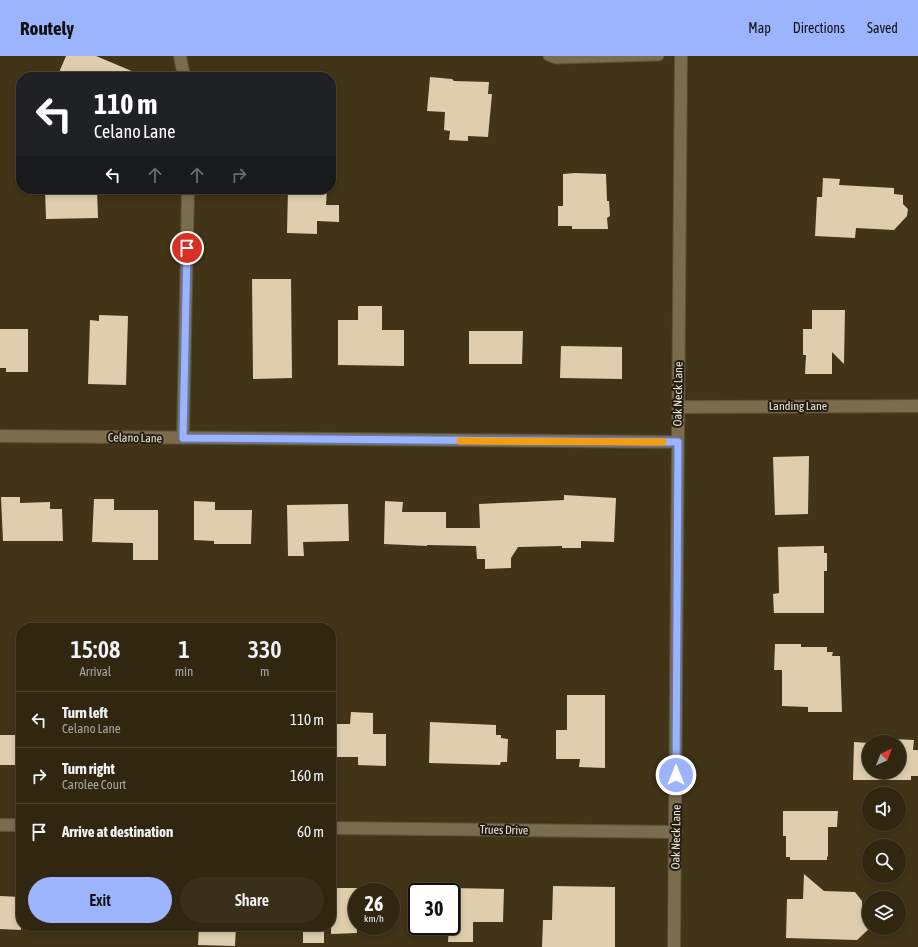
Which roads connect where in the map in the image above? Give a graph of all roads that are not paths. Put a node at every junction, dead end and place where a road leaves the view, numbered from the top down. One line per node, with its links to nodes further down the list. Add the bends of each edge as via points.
1 (180, 56): 5 (street)
2 (548, 56): 3 (lane, via 556,59)
3 (659, 56)
4 (681, 56): 8 (street, Oak Neck Lane)
5 (183, 72)
6 (188, 194): 10 (street)
7 (918, 406): 8 (street, Landing Lane)
8 (678, 407): 11 (street, Oak Neck Lane)
9 (0, 436): 10 (street, Celano Lane)
10 (183, 438): 11 (street, Celano Lane)
11 (678, 442): 15 (street, Oak Neck Lane)
12 (0, 825): 13 (street)
13 (16, 825)
14 (336, 828): 15 (street, Trues Drive)
15 (676, 832): 16 (street, Oak Neck Lane)
16 (674, 947)

